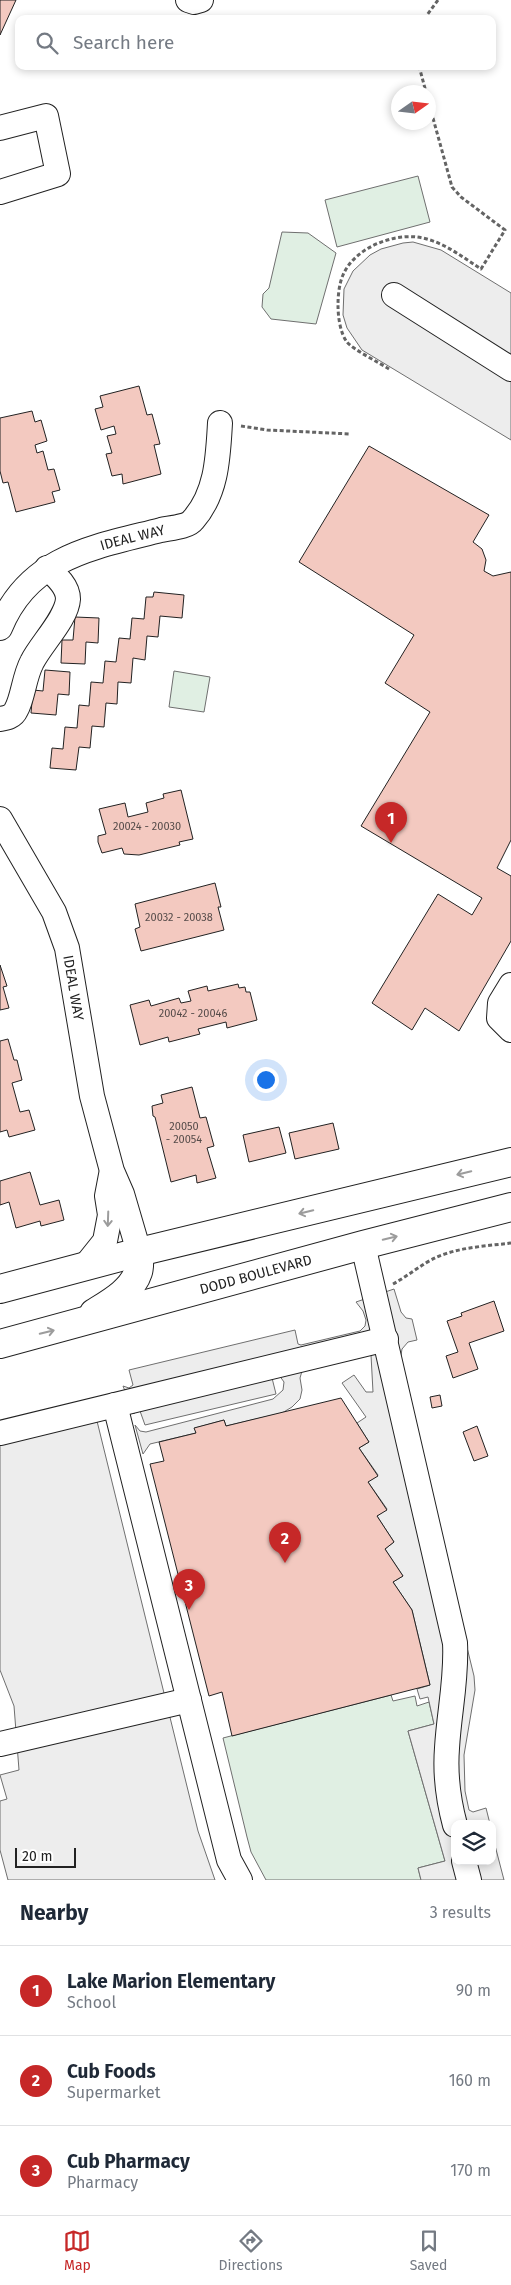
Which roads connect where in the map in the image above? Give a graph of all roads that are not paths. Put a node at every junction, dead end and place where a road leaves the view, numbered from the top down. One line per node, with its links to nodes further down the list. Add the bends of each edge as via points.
1 (188, 0): 2 (street)
2 (201, 0)
3 (0, 128): 4 (street, via 46,116 58,174)
4 (0, 192)
5 (394, 295): 6 (street)
6 (511, 369)
7 (220, 423): 8 (street, IDEAL WAY, via 217,470 205,504 192,522 86,550)
8 (47, 568): 9 (street, IDEAL WAY, via 18,596); 10 (street, via 67,591 65,612 25,676 16,710 10,717)
9 (0, 628)
10 (0, 720)
11 (0, 819): 15 (street, IDEAL WAY, via 54,912 67,948 90,1086)
12 (511, 985): 13 (street, via 500,1003 499,1018)
13 (511, 1030)
14 (511, 1162): 18 (main road, one-way to 18)
15 (112, 1171): 18 (street, IDEAL WAY); 19 (street, IDEAL WAY, one-way to 19, via 105,1241)
16 (511, 1207): 17 (main road, DODD BOULEVARD, one-way to 16)
17 (363, 1245): 21 (main road, DODD BOULEVARD); 22 (street)
18 (139, 1252): 19 (main road); 21 (main road, via 138,1272 130,1287)
19 (85, 1266): 20 (main road)
20 (4, 1289)
21 (73, 1325): 23 (main road, DODD BOULEVARD, one-way to 21)
22 (386, 1339): 24 (street); 28 (street, via 455,1643 456,1673 446,1772)
23 (0, 1344)
24 (115, 1405): 25 (street); 26 (street)
25 (0, 1433)
26 (189, 1700): 27 (street); 30 (street, via 229,1860)
27 (0, 1744)
28 (454, 1820)
29 (465, 1865): 31 (street)
30 (240, 1880)
31 (469, 1880)

